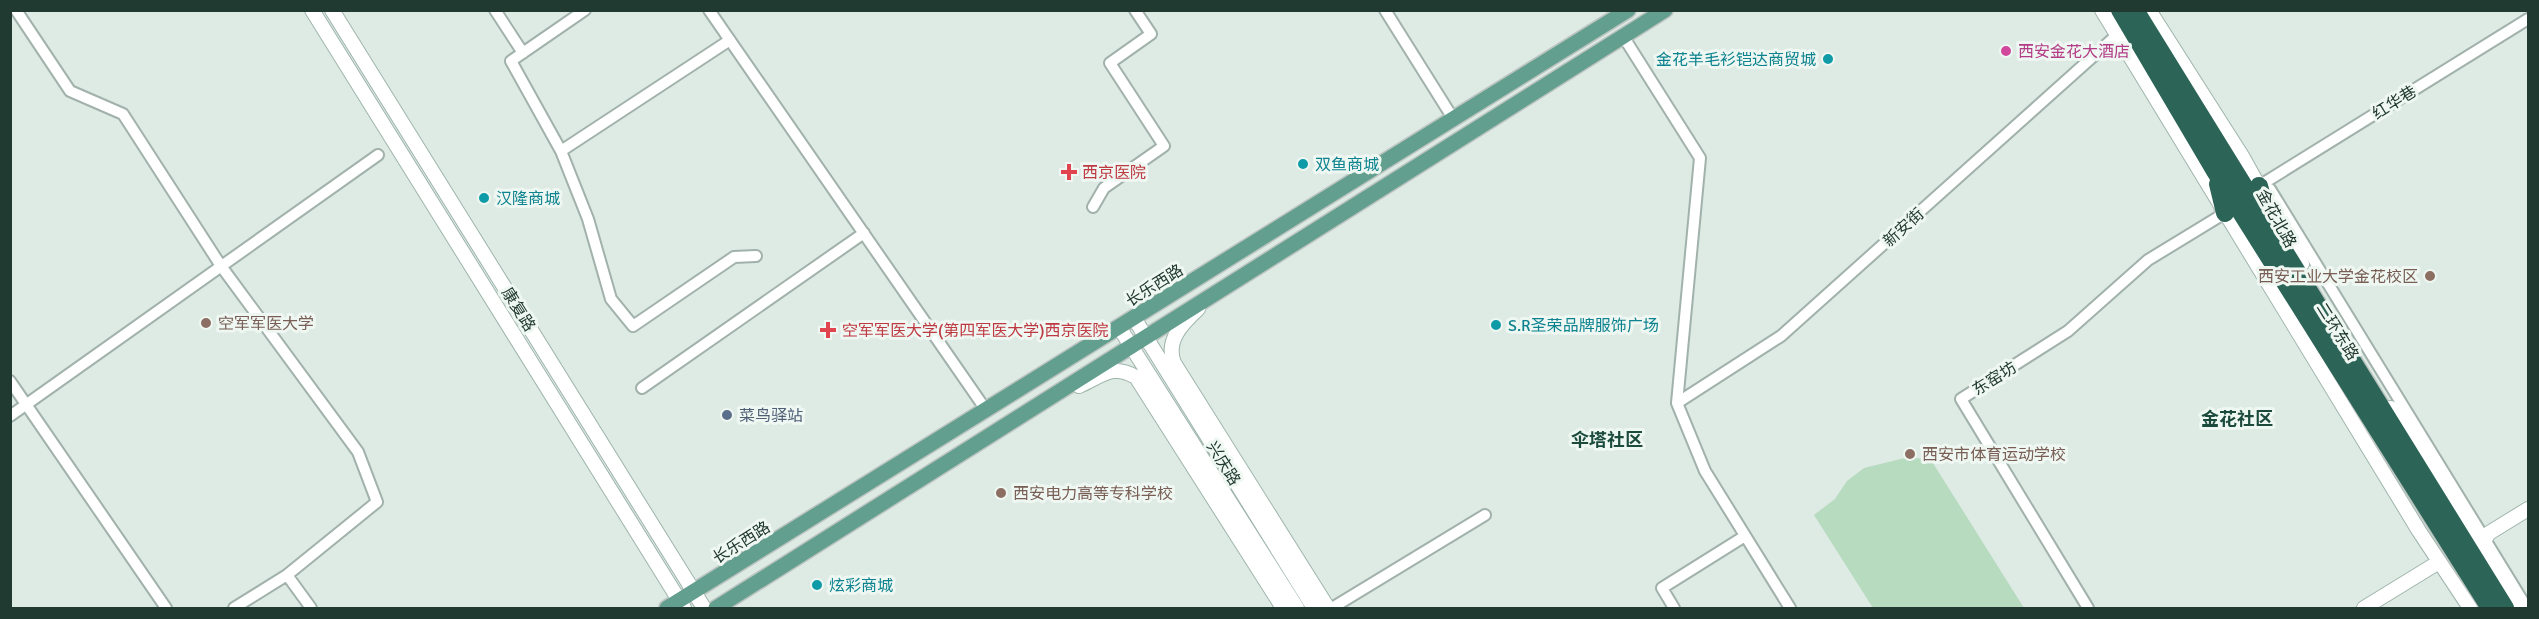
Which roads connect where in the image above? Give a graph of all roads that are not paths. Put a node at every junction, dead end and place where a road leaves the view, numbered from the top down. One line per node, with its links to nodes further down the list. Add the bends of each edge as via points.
1 (16, 10): 29 (street, via 70,91 123,114)
2 (312, 10): 51 (main road, 康复路)
3 (332, 10): 50 (main road, 康复路)
4 (495, 10): 18 (street)
5 (585, 10): 18 (street)
6 (709, 10): 17 (street)
7 (1135, 10): 24 (street, via 1151,34 1110,63 1164,146 1104,188)
8 (1385, 10): 19 (street)
9 (1628, 10): 19 (main road, 长乐西路)
10 (1665, 10): 16 (main road)
11 (2102, 10): 15 (main road)
12 (2120, 10): 22 (highway, 二环东路)
13 (2147, 11): 22 (highway, 二环东路); 23 (main road, 金花北路)
14 (2529, 19): 23 (street, 红华巷)
15 (2117, 35): 25 (main road); 39 (street, 新安街, via 1781,336)
16 (1623, 36): 30 (main road); 39 (street, via 1700,158)
17 (730, 40): 20 (street); 27 (street)
18 (523, 53): 20 (street, via 511,61)
19 (1454, 120): 31 (main road, 长乐西路)
20 (561, 151): 28 (street, via 588,219 611,299 633,326 734,257)
21 (378, 155): 29 (street)
22 (2220, 165): 25 (highway); 26 (highway, 二环东路); 66 (highway, 二环东路)
23 (2259, 186): 26 (highway); 47 (main road, 金花北路, via 2302,264)
24 (1093, 207)
25 (2225, 213): 48 (main road); 63 (street, 东窑坊, via 2148,260 2068,331 1961,399)
26 (2271, 231): 67 (highway, 二环东路)
27 (864, 233): 36 (street); 41 (street)
28 (756, 256)
29 (220, 266): 40 (street); 49 (street, via 358,452 377,502)
30 (1209, 300): 33 (main road); 60 (main road, via 1173,338 1170,355)
31 (1134, 318): 32 (main road, 长乐西路); 33 (main road, 兴庆路)
32 (1119, 327): 34 (main road, 兴庆路); 41 (main road, 长乐西路)
33 (1147, 339): 34 (main road); 59 (main road, 兴庆路)
34 (1132, 348): 37 (main road, 兴庆路); 38 (main road)
35 (10, 381): 40 (street)
36 (642, 388)
37 (1162, 395): 43 (main road); 58 (main road, 兴庆路)
38 (1053, 397): 43 (main road, via 1104,373 1127,372 1145,387); 56 (main road)
39 (1677, 403): 46 (street, via 1705,471)
40 (27, 404): 42 (street); 52 (street)
41 (986, 410): 50 (main road, 长乐西路)
42 (10, 416)
43 (1167, 422): 57 (main road)
44 (2529, 509): 47 (main road, via 2489,533)
45 (1485, 515): 60 (street)
46 (1745, 536): 61 (street, via 1662,588); 62 (street)
47 (2482, 544): 68 (main road, 金花北路); 69 (street)
48 (2439, 562): 64 (main road); 65 (main road)
49 (287, 575): 53 (street); 54 (street)
50 (694, 592): 51 (main road, 长乐西路); 55 (main road, 康复路)
51 (677, 606)
52 (166, 609)
53 (234, 609)
54 (311, 609)
55 (704, 609)
56 (716, 609)
57 (1283, 609)
58 (1297, 609)
59 (1314, 609)
60 (1330, 609)
61 (1674, 609)
62 (1790, 609)
63 (2088, 609)
64 (2364, 609)
65 (2470, 609)
66 (2490, 609)
67 (2505, 609)
68 (2519, 609)
69 (2527, 609)

